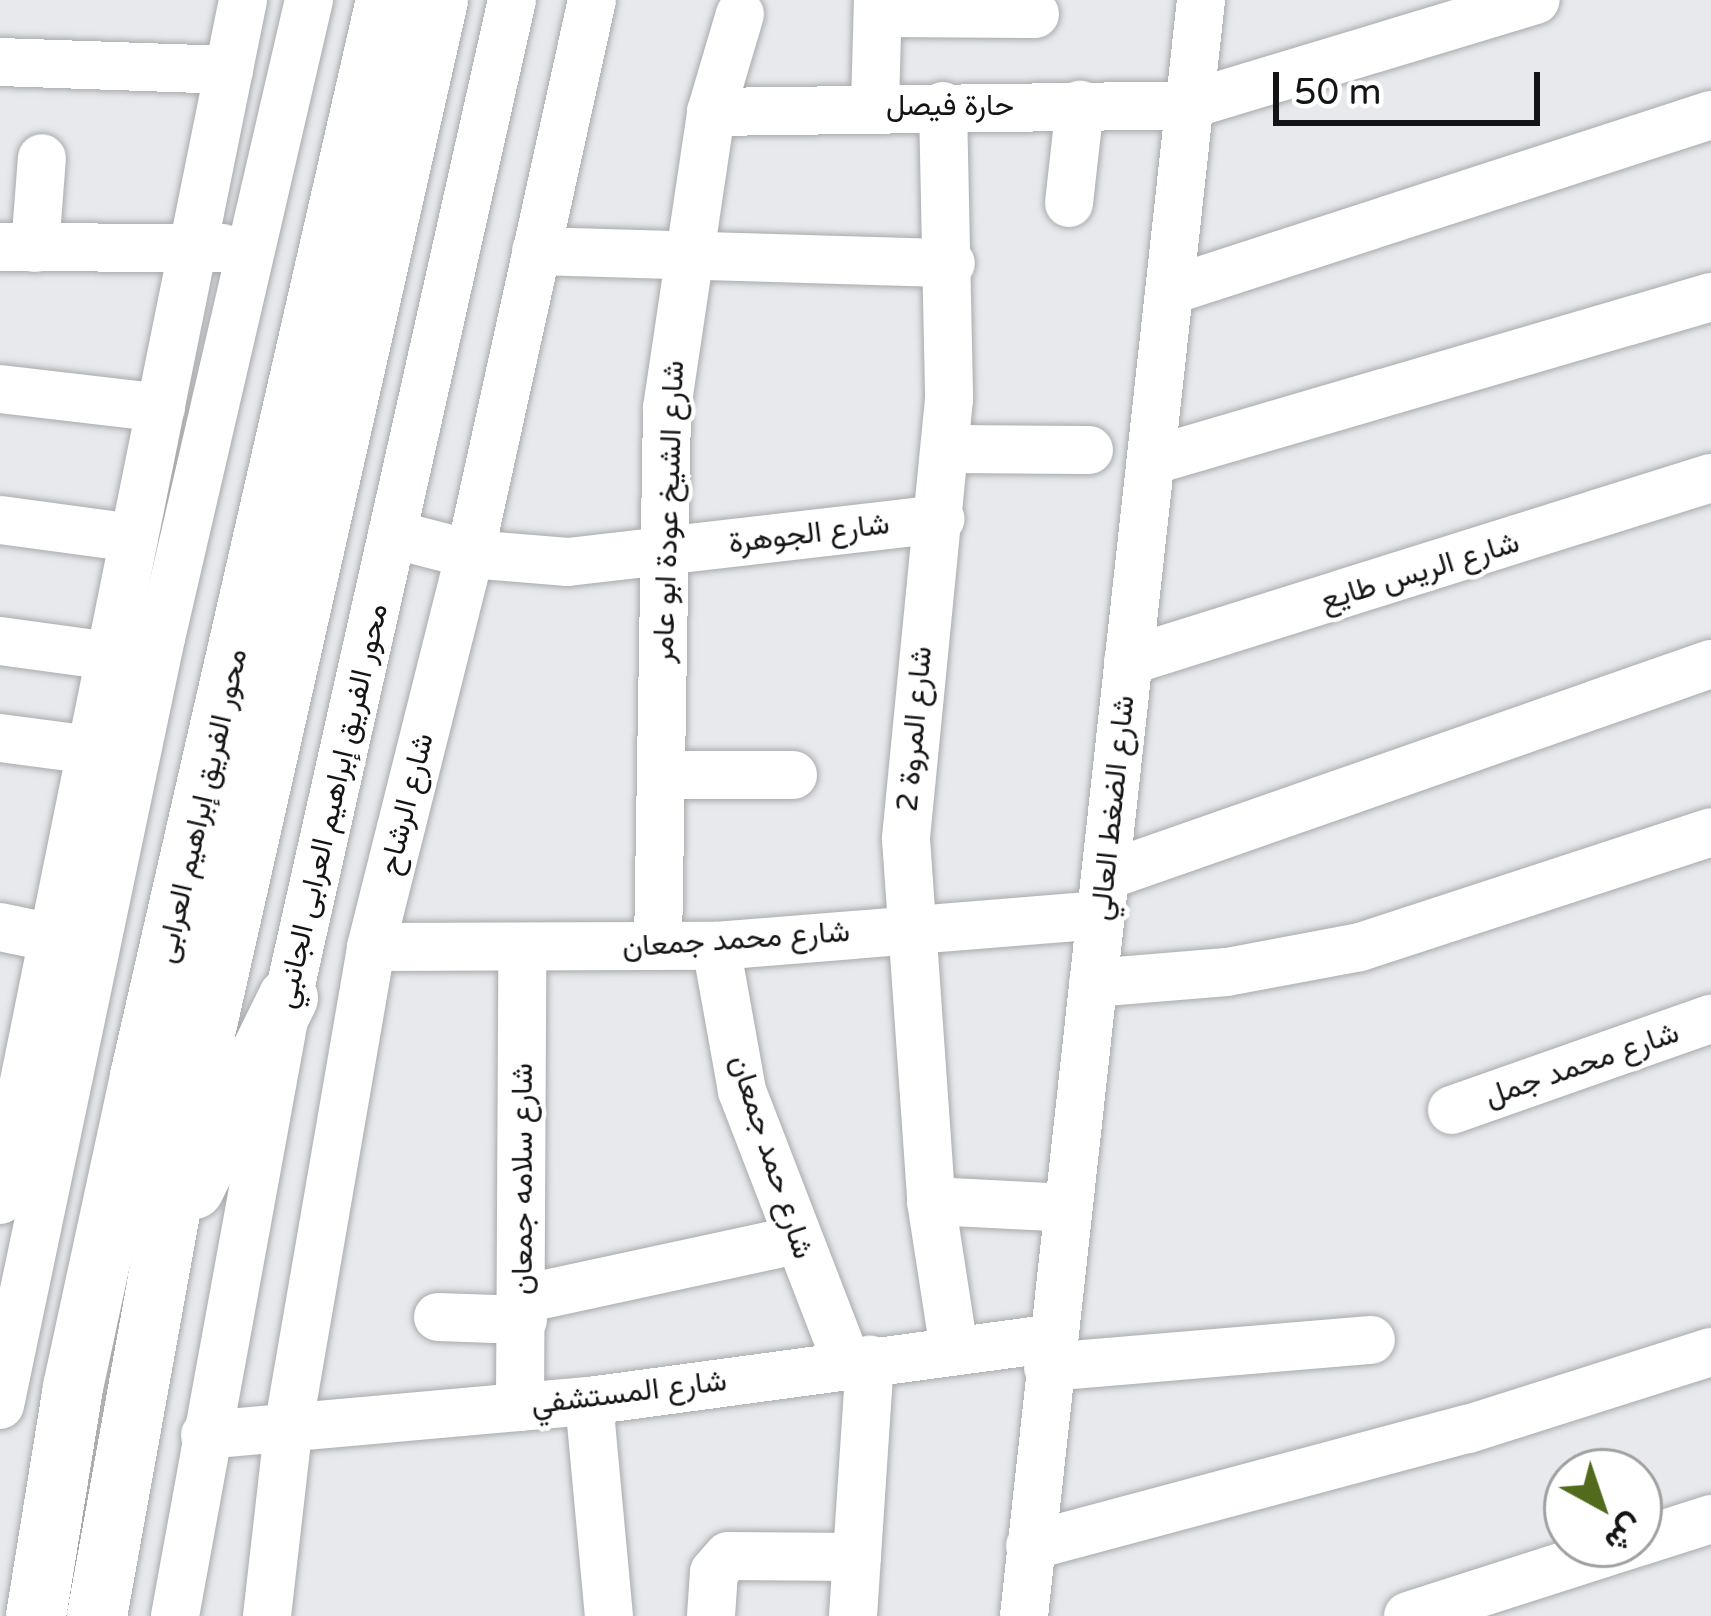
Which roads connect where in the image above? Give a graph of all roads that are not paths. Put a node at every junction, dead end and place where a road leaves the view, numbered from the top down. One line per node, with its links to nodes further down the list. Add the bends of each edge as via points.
1 (244, 0): 13 (street)
2 (309, 0): 24 (street)
3 (386, 0): 86 (main road, محور الفريق إبراهيم العرابى, via 140,1076 73,1387)
4 (438, 0): 68 (main road, محور الفريق إبراهيم العرابى)
5 (512, 0): 38 (street, محور الفريق إبراهيم العرابى الجانبي)
6 (592, 0): 25 (street, شارع الرشاح)
7 (1201, 0): 16 (street, شارع الضغط العالي)
8 (1536, 0): 16 (street, حارة فيصل)
9 (878, 6): 11 (street); 14 (street)
10 (740, 14): 18 (street, شارع الشيخ عودة ابو عامر)
11 (1035, 14)
12 (0, 62): 13 (street)
13 (229, 70): 23 (street)
14 (875, 105): 17 (street, حارة فيصل); 18 (street, حارة فيصل)
15 (1080, 105): 16 (street, حارة فيصل); 17 (street, حارة فيصل); 21 (street)
16 (1188, 105): 28 (street, شارع الضغط العالي)
17 (943, 106): 27 (street, شارع المروة 2)
18 (711, 112): 26 (street, شارع الشيخ عودة ابو عامر)
19 (1711, 115): 28 (street)
20 (42, 158): 22 (street)
21 (1069, 203)
22 (18, 247): 23 (street)
23 (193, 248): 24 (street); 31 (street)
24 (254, 248): 62 (street)
25 (536, 251): 26 (street); 41 (street, شارع الرشاح)
26 (685, 258): 27 (street); 40 (street, شارع الشيخ عودة ابو عامر)
27 (951, 263): 32 (street, شارع المروة 2)
28 (1172, 290): 34 (street, شارع الضغط العالي)
29 (1711, 297): 34 (street)
30 (0, 389): 31 (street)
31 (160, 408): 39 (street)
32 (946, 449): 33 (street); 36 (street, شارع المروة 2)
33 (1089, 450)
34 (1154, 460): 44 (street, شارع الضغط العالي)
35 (1711, 478): 44 (street, شارع الريس طايع)
36 (941, 519): 40 (street, شارع الجوهرة); 53 (street, شارع المروة 2, via 909,750 906,838)
37 (0, 520): 39 (street)
38 (392, 534): 41 (street, شارع الجوهرة); 60 (street, محور الفريق إبراهيم العرابى الجانبي)
39 (134, 538): 43 (street)
40 (663, 551): 41 (street, شارع الجوهرة, via 568,562); 48 (street, شارع الشيخ عودة ابو عامر)
41 (470, 554): 57 (street, شارع الرشاح)
42 (0, 641): 43 (street)
43 (110, 656): 47 (street)
44 (1128, 661): 51 (street, شارع الضغط العالي)
45 (1711, 664): 51 (street, شارع محمد جمعان)
46 (0, 738): 47 (street)
47 (92, 750): 54 (street)
48 (663, 775): 49 (street); 55 (street, شارع الشيخ عودة ابو عامر)
49 (793, 775)
50 (1711, 832): 59 (street, via 1360,947 1227,972)
51 (1104, 895): 53 (street, شارع محمد جمعان); 59 (street, شارع الضغط العالي)
52 (0, 927): 54 (street)
53 (916, 927): 56 (street, شارع محمد جمعان); 65 (street, شارع المروة 2)
54 (53, 938): 62 (street)
55 (658, 946): 56 (street, شارع محمد جمعان); 58 (street, شارع محمد جمعان)
56 (716, 946): 67 (street, شارع حمد جمعان, via 742,1091)
57 (371, 947): 58 (street, شارع محمد جمعان); 79 (street, شارع الرشاح)
58 (523, 950): 69 (street, شارع سلامه جمعان)
59 (1094, 983): 66 (street, شارع الضغط العالي)
60 (288, 998): 68 (main road); 80 (street, محور الفريق إبراهيم العرابى الجانبي)
61 (1711, 1019): 63 (street, شارع محمد جمل)
62 (29, 1083): 64 (street); 77 (street)
63 (1452, 1110)
64 (0, 1200)
65 (931, 1201): 66 (street); 72 (street, شارع المروة 2)
66 (1068, 1208): 73 (street, شارع الضغط العالي)
67 (795, 1240): 69 (street); 75 (street, شارع حمد جمعان)
68 (159, 1258): 87 (main road, محور الفريق إبراهيم العرابى)
69 (523, 1310): 70 (street); 78 (street, شارع سلامه جمعان)
70 (438, 1317)
71 (1371, 1340): 73 (street, شارع المستشفي)
72 (954, 1350): 73 (street, شارع المستشفي); 75 (street, شارع المستشفي)
73 (1050, 1352): 83 (street, شارع الضغط العالي)
74 (1711, 1352): 83 (street, via 1468,1429)
75 (858, 1361): 76 (street, شارع المستشفي); 84 (street)
76 (589, 1401): 78 (street, شارع المستشفي); 90 (street)
77 (0, 1406)
78 (520, 1407): 79 (street, شارع المستشفي)
79 (289, 1423): 80 (street, شارع المستشفي); 89 (street, شارع الرشاح)
80 (205, 1435): 88 (street, محور الفريق إبراهيم العرابى الجانبي)
81 (1711, 1519): 82 (street)
82 (1663, 1534)
83 (1030, 1546): 93 (street, شارع الضغط العالي)
84 (856, 1557): 91 (street, via 728,1556 714,1572); 92 (street)
85 (1558, 1568): 94 (street)
86 (36, 1616)
87 (97, 1616)
88 (176, 1616)
89 (267, 1616)
90 (609, 1616)
91 (711, 1616)
92 (853, 1616)
93 (1024, 1616)
94 (1408, 1616)

